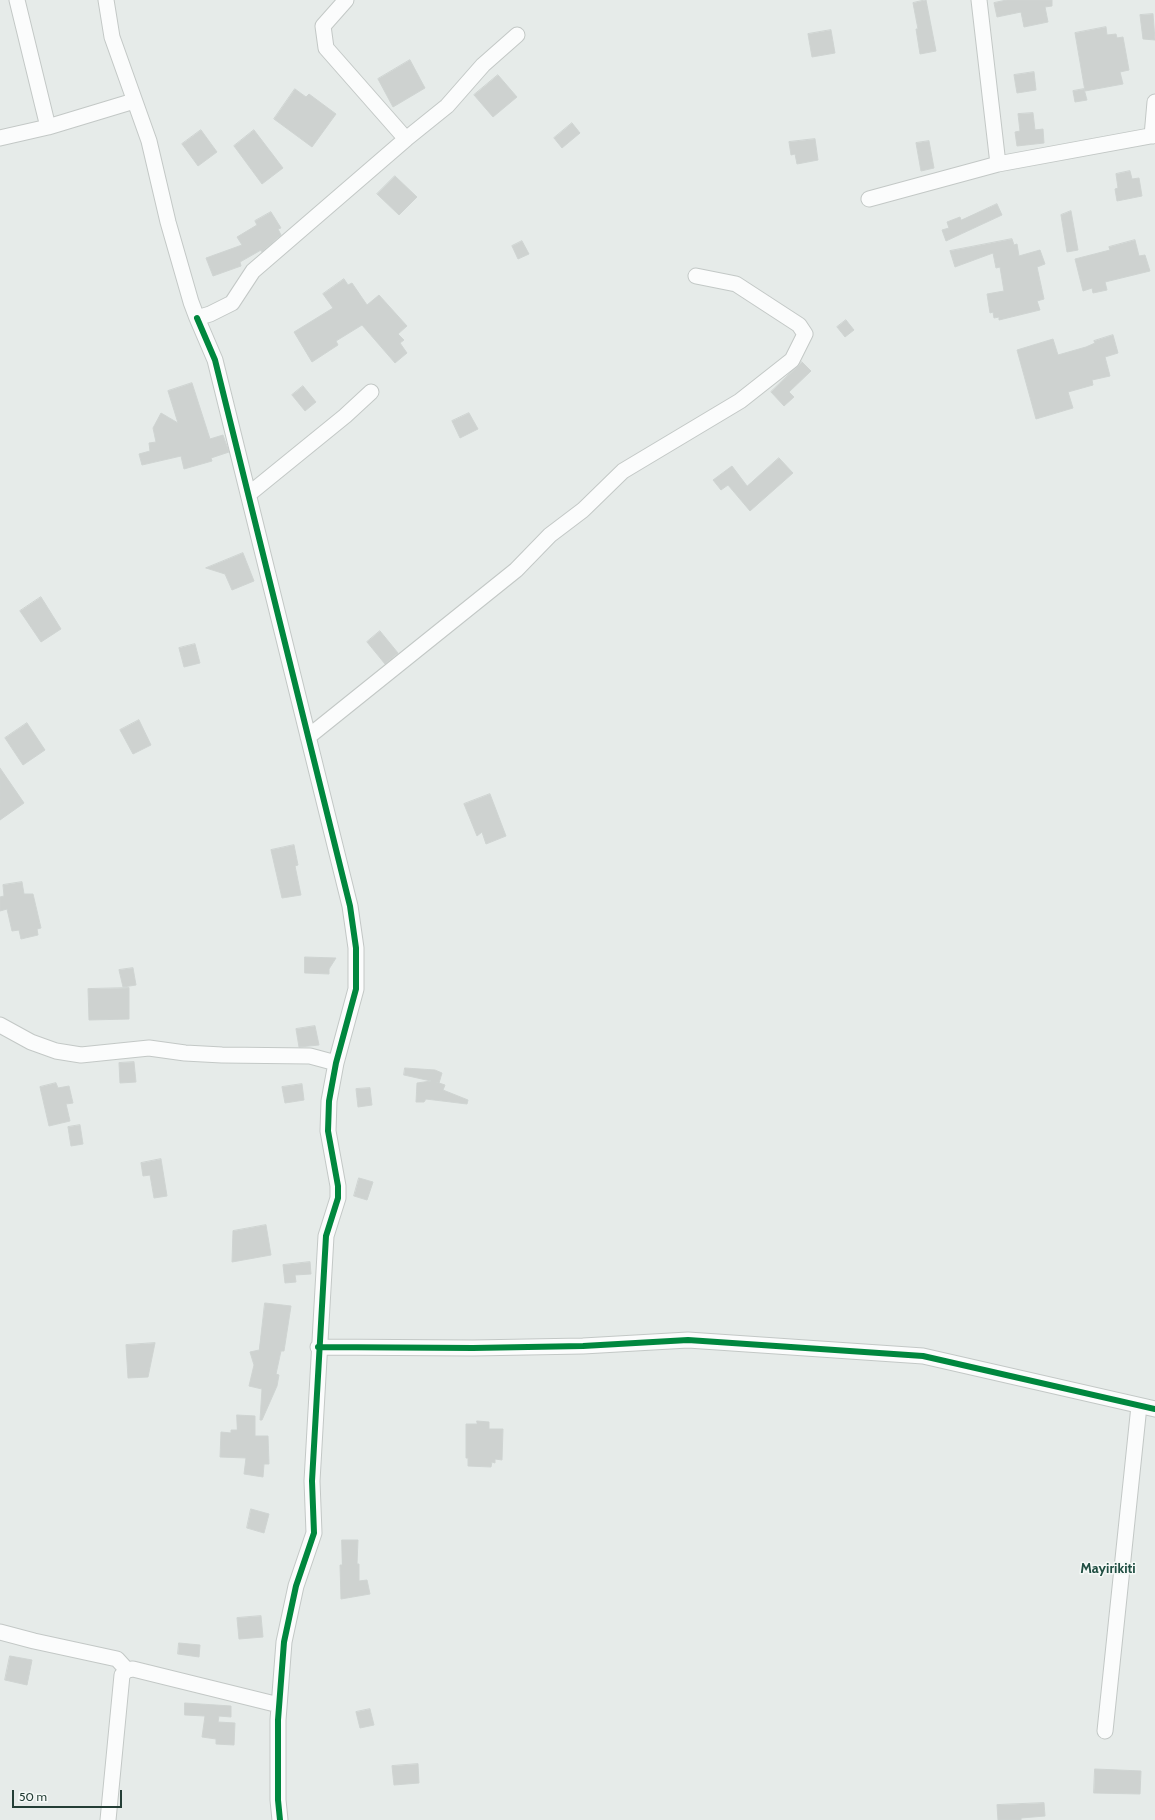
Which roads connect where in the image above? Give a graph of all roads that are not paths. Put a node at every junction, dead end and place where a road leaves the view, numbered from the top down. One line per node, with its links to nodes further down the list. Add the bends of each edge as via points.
1 (17, 0): 8 (street)
2 (106, 0): 6 (street, via 112,37)
3 (346, 0): 11 (street, via 323,26 326,48)
4 (979, 0): 12 (street)
5 (517, 35): 11 (street, via 483,65 448,106)
6 (134, 101): 8 (street); 15 (street, via 149,141 168,222)
7 (1155, 102): 9 (street)
8 (48, 127): 10 (street)
9 (1154, 136): 12 (street)
10 (0, 138)
11 (406, 139): 15 (street, via 253,271 232,303)
12 (998, 164): 13 (street)
13 (869, 199)
14 (696, 276): 18 (street, via 736,284 798,324 805,334 792,360 740,402 623,471 583,510 550,535 516,570)
15 (197, 318): 17 (street, via 215,360)
16 (370, 392): 17 (street, via 333,427)
17 (250, 494): 18 (street)
18 (308, 737): 20 (street, via 350,906 356,948 356,989)
19 (0, 1025): 20 (street, via 31,1042 56,1051 81,1055 149,1048 222,1055 310,1056)
20 (336, 1063): 21 (street, via 328,1120 338,1198 326,1236)
21 (318, 1347): 22 (street, via 481,1348 688,1340 923,1356); 26 (street, via 312,1481 314,1533 296,1586 284,1642)
22 (1139, 1406): 23 (street); 27 (street)
23 (1155, 1409)
24 (0, 1632): 25 (street, via 117,1659)
25 (127, 1670): 26 (street, via 133,1669); 28 (street, via 122,1675)
26 (279, 1705): 29 (street)
27 (1105, 1730)
28 (108, 1820)
29 (280, 1820)

